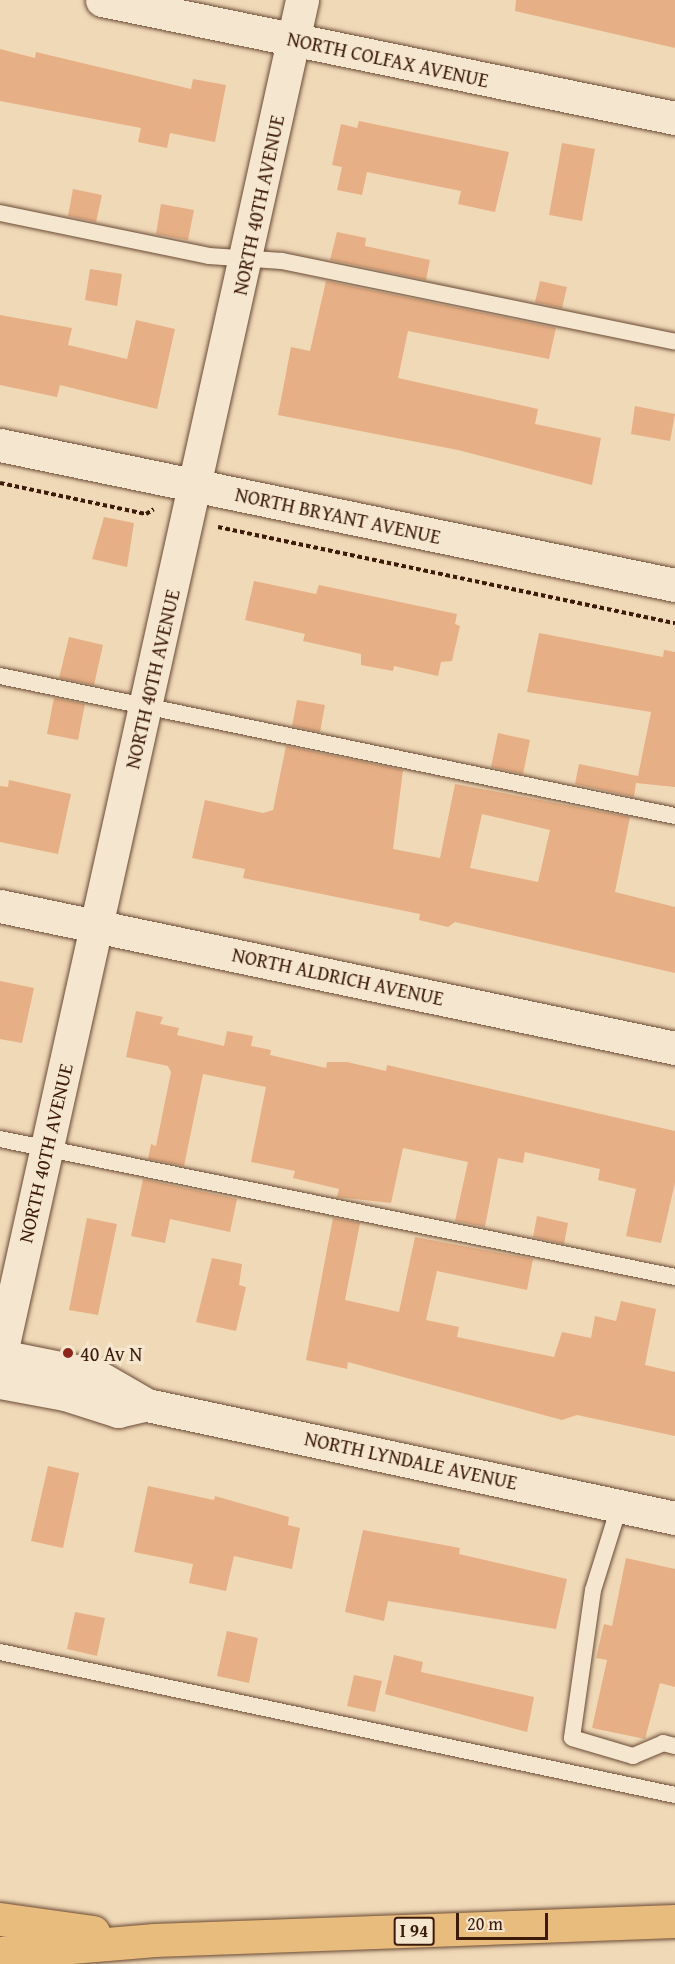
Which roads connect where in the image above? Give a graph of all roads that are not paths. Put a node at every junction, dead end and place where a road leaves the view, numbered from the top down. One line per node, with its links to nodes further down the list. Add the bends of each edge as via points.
1 (102, 0): 3 (street, NORTH COLFAX AVENUE)
2 (302, 0): 3 (street, NORTH 40TH AVENUE)
3 (294, 39): 4 (street, NORTH COLFAX AVENUE); 6 (street, NORTH 40TH AVENUE)
4 (675, 118)
5 (0, 213): 6 (lane)
6 (248, 259): 7 (lane, via 282,261); 9 (street, NORTH 40TH AVENUE)
7 (675, 342)
8 (0, 445): 9 (street, NORTH BRYANT AVENUE)
9 (195, 485): 10 (street, NORTH BRYANT AVENUE); 12 (street, NORTH 40TH AVENUE)
10 (675, 585)
11 (0, 676): 12 (lane)
12 (146, 706): 13 (lane); 15 (street, NORTH 40TH AVENUE)
13 (675, 816)
14 (0, 906): 15 (street, NORTH ALDRICH AVENUE)
15 (98, 926): 16 (street, NORTH ALDRICH AVENUE); 18 (street, NORTH 40TH AVENUE)
16 (675, 1048)
17 (0, 1138): 18 (lane)
18 (46, 1148): 19 (lane); 20 (street, NORTH 40TH AVENUE)
19 (675, 1277)
20 (0, 1357): 22 (street, NORTH LYNDALE AVENUE, via 95,1375)
21 (0, 1382): 22 (street, NORTH LYNDALE AVENUE, via 65,1394 118,1411)
22 (147, 1405): 23 (street, NORTH LYNDALE AVENUE)
23 (620, 1504): 24 (street, NORTH LYNDALE AVENUE); 26 (lane, via 593,1590 572,1738 633,1756 663,1743)
24 (675, 1518)
25 (0, 1652): 27 (lane)
26 (675, 1746)
27 (675, 1795)
28 (0, 1919): 30 (highway)
29 (675, 1921): 30 (highway, I 94)
30 (154, 1940): 31 (highway, I 94)
31 (0, 1953)

